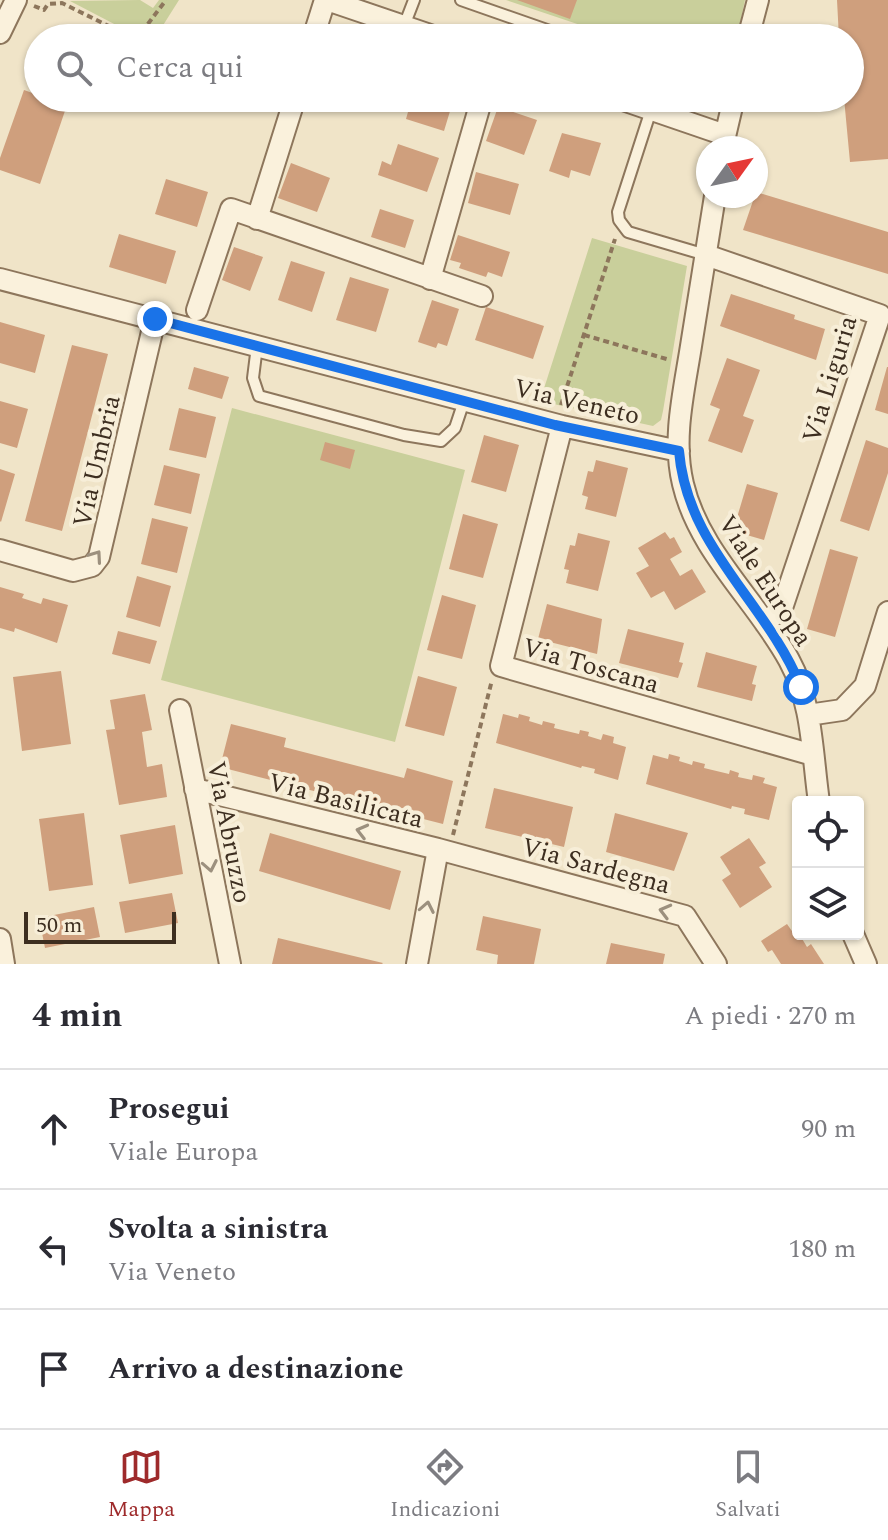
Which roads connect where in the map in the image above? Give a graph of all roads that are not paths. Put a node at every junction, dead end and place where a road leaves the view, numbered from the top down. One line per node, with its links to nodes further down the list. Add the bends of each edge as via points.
1 (326, 0): 6 (street); 7 (street)
2 (414, 0): 8 (lane)
3 (461, 0): 9 (lane)
4 (758, 0): 10 (street)
5 (24, 3): 11 (street)
6 (318, 24)
7 (398, 24)
8 (405, 24)
9 (530, 24)
10 (752, 24)
11 (0, 33)
12 (291, 112): 20 (street)
13 (478, 112): 23 (street)
14 (650, 112): 21 (lane, via 618,212 623,227)
15 (656, 112): 17 (street)
16 (731, 112): 18 (street)
17 (712, 136)
18 (725, 136)
19 (713, 208): 21 (street, Viale Europa)
20 (257, 219): 23 (street); 25 (street, via 231,209)
21 (706, 255): 30 (street, Viale Europa); 33 (street, Via Liguria, via 880,315 782,608)
22 (0, 279): 26 (street, Via Veneto)
23 (430, 279): 24 (street)
24 (482, 296)
25 (197, 310)
26 (155, 319): 27 (street, Via Veneto); 31 (street, Via Umbria, one-way to 26, via 73,571 96,561)
27 (257, 346): 28 (street, Via Veneto); 28 (lane, via 253,378 259,396 404,435 441,441 455,428)
28 (464, 401): 29 (street, Via Veneto)
29 (559, 426): 30 (street, Via Veneto); 36 (street, Via Toscana, via 501,666)
30 (679, 451): 33 (street, Viale Europa, via 685,491 702,532)
31 (0, 550)
32 (888, 612): 35 (street, via 865,686 842,710)
33 (765, 623): 35 (street, Viale Europa, via 798,678)
34 (180, 710): 37 (street, Via Abruzzo)
35 (808, 715): 36 (street, Viale Europa)
36 (813, 755): 38 (street, Viale Europa)
37 (195, 789): 39 (street, Via Basilicata, one-way to 37); 43 (street, Via Abruzzo, one-way to 43)
38 (818, 796)
39 (443, 851): 44 (street, one-way to 39); 45 (street, Via Sardegna, one-way to 39, via 685,916)
40 (0, 939): 42 (street)
41 (856, 940): 46 (street)
42 (4, 964)
43 (230, 964)
44 (417, 964)
45 (716, 964)
46 (866, 964)

